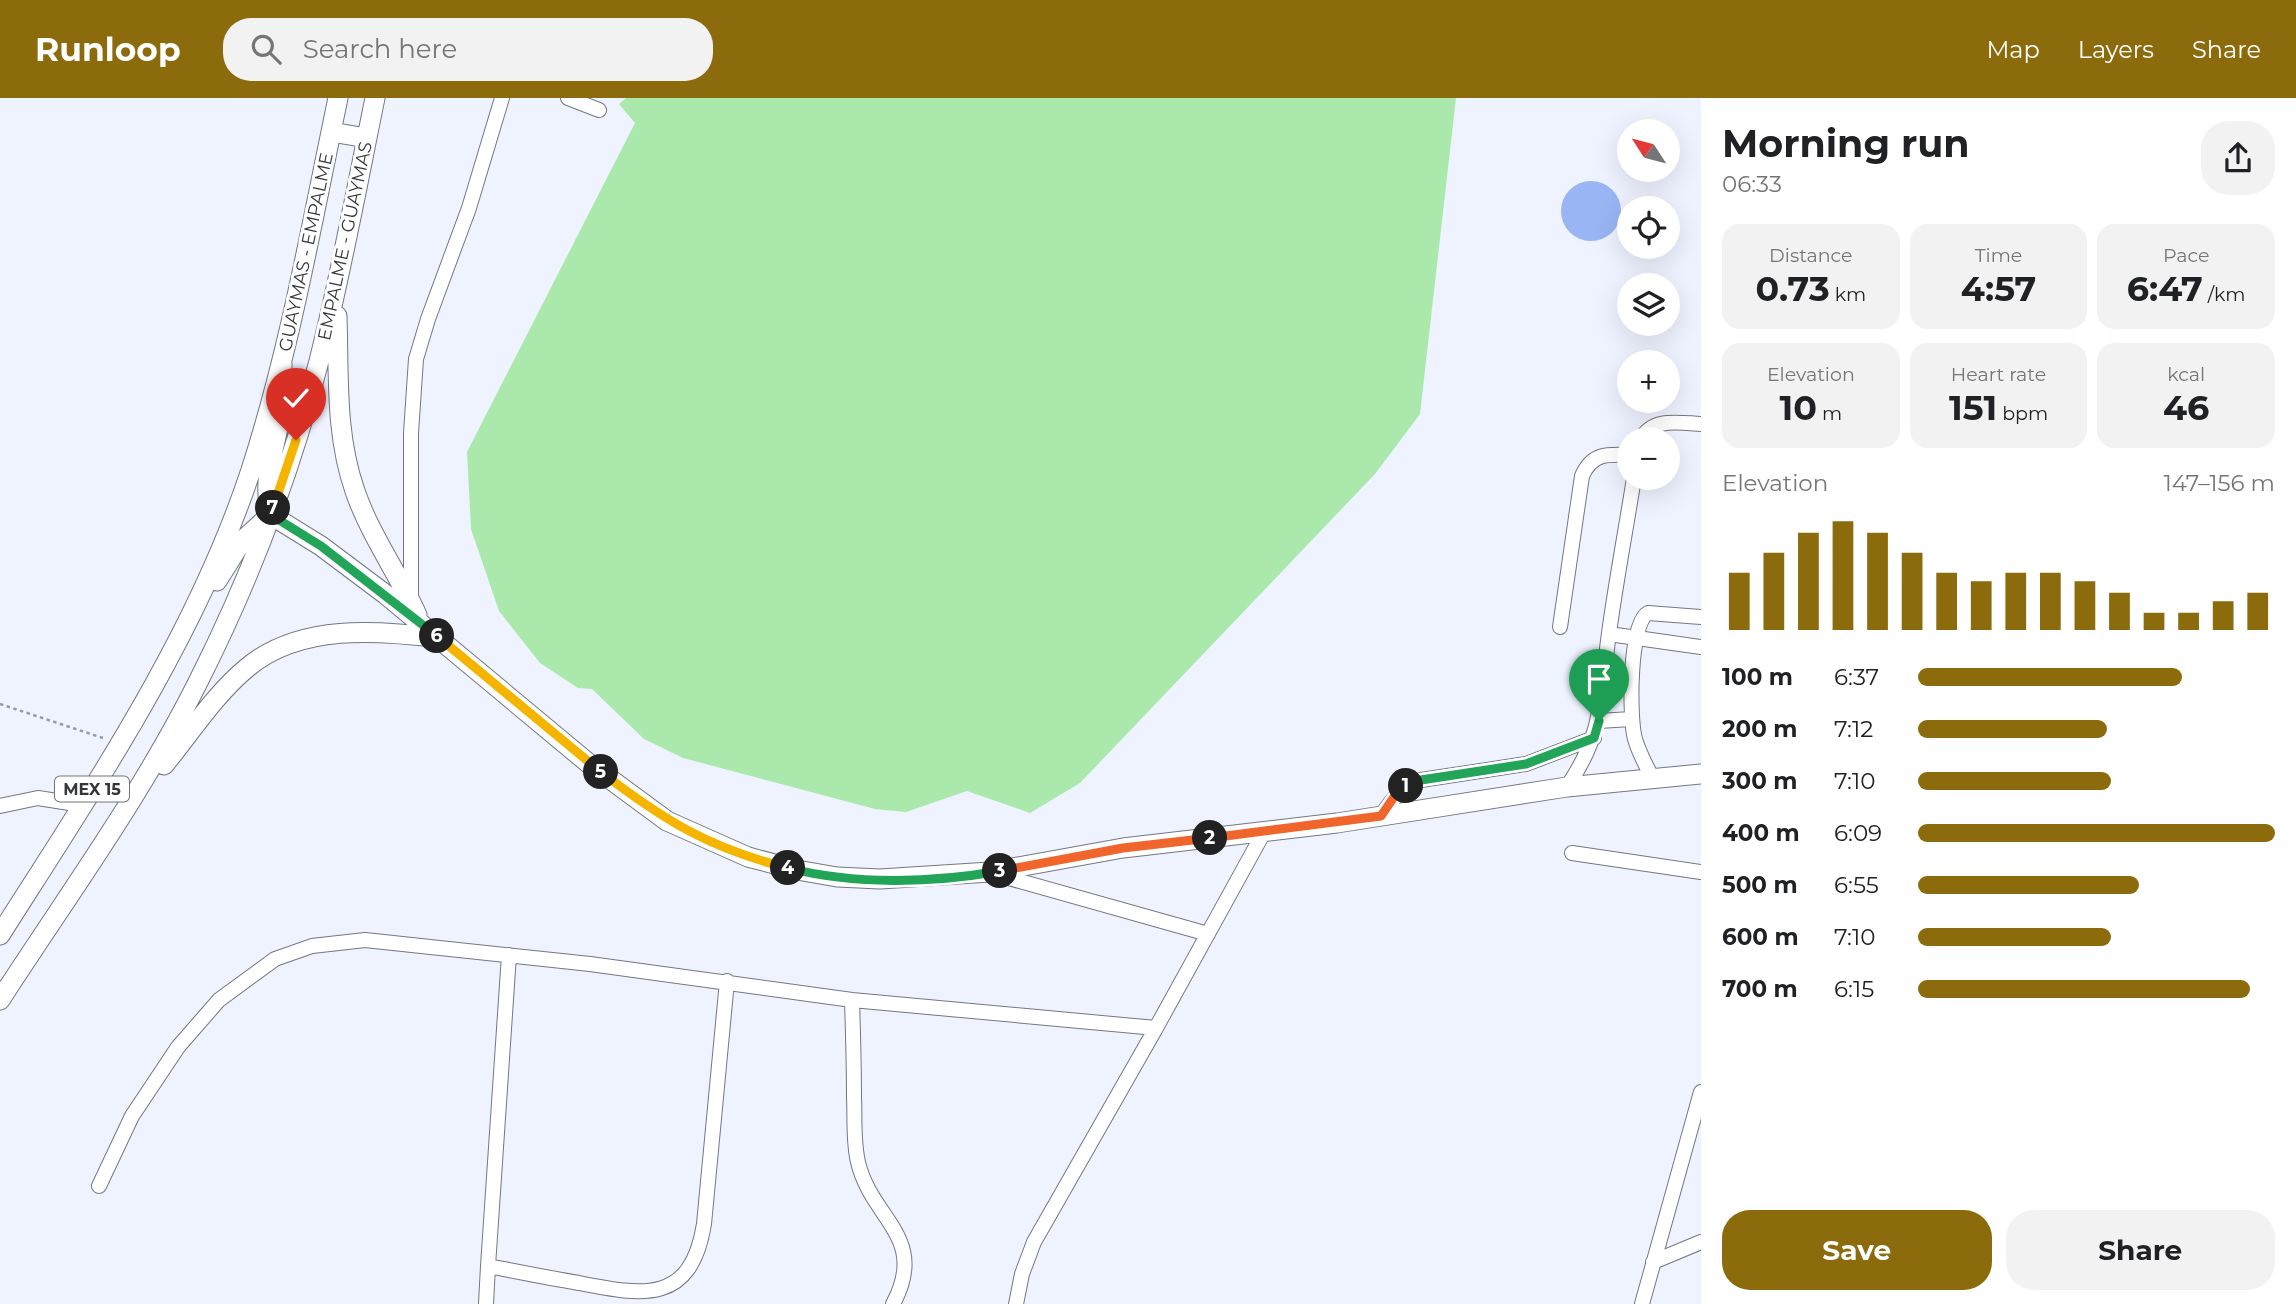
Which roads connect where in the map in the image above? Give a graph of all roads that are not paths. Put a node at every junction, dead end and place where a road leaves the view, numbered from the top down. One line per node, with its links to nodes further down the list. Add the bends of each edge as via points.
1 (338, 98): 6 (main road, GUAYMAS - EMPALME / MEX 15)
2 (375, 98): 7 (main road, EMPALME - GUAYMAS / MEX 15)
3 (502, 98): 15 (street, via 416,359)
4 (568, 98): 5 (street)
5 (599, 110)
6 (331, 132): 7 (main road); 9 (main road, GUAYMAS - EMPALME / MEX 15)
7 (367, 138): 8 (main road, EMPALME - GUAYMAS / MEX 15)
8 (335, 289): 14 (main road, EMPALME - GUAYMAS / MEX 15, via 318,363); 15 (main road, via 339,422 345,455 371,531)
9 (282, 363): 14 (main road, via 280,416 267,482); 22 (main road, GUAYMAS - EMPALME / MEX 15, via 250,471)
10 (1701, 424): 11 (street)
11 (1651, 427)
12 (1617, 456): 18 (street, via 1596,457 1582,476)
13 (1632, 490): 19 (street)
14 (271, 515): 17 (main road, via 321,546); 22 (main road, via 242,541); 32 (main road, EMPALME - GUAYMAS / MEX 15, via 199,682)
15 (411, 603): 17 (main road)
16 (1701, 617): 21 (street, via 1648,612 1639,622)
17 (421, 622): 20 (main road)
18 (1560, 627)
19 (1609, 634): 21 (street); 25 (street)
20 (440, 638): 32 (main road, via 331,635 278,648 249,666 221,694); 36 (main road, via 587,762 667,821 748,858 837,877 921,878)
21 (1637, 638): 23 (street); 24 (street)
22 (178, 640): 30 (main road, MEX 15)
23 (1701, 647)
24 (1631, 719): 25 (street); 28 (street, via 1637,747)
25 (1599, 721): 26 (street)
26 (1594, 738): 29 (street); 33 (street, via 1526,764 1407,785)
27 (1701, 774): 28 (main road)
28 (1653, 779): 29 (main road)
29 (1567, 787): 33 (main road)
30 (82, 805): 31 (street, via 38,798); 39 (main road, MEX 15)
31 (0, 806)
32 (130, 806): 42 (main road, MEX 15)
33 (1381, 816): 34 (main road)
34 (1264, 832): 36 (main road, via 1123,848); 38 (street)
35 (1572, 853): 37 (street)
36 (990, 872): 38 (street)
37 (1701, 872)
38 (1208, 934): 44 (street)
39 (0, 935)
40 (509, 955): 41 (street); 46 (street, via 365,940 312,946 275,959 219,1000 178,1046 132,1116); 49 (street)
41 (727, 981): 43 (street); 49 (street, via 701,1245 683,1276 669,1288 652,1293 625,1292)
42 (0, 1000)
43 (852, 1000): 44 (street); 51 (street, via 858,1162 906,1257 904,1284)
44 (1156, 1028): 52 (street, via 1034,1242)
45 (1701, 1092): 48 (street)
46 (99, 1186)
47 (1701, 1242): 48 (street)
48 (1653, 1262): 53 (street)
49 (488, 1266): 50 (street)
50 (486, 1304)
51 (893, 1304)
52 (1016, 1304)
53 (1642, 1304)

